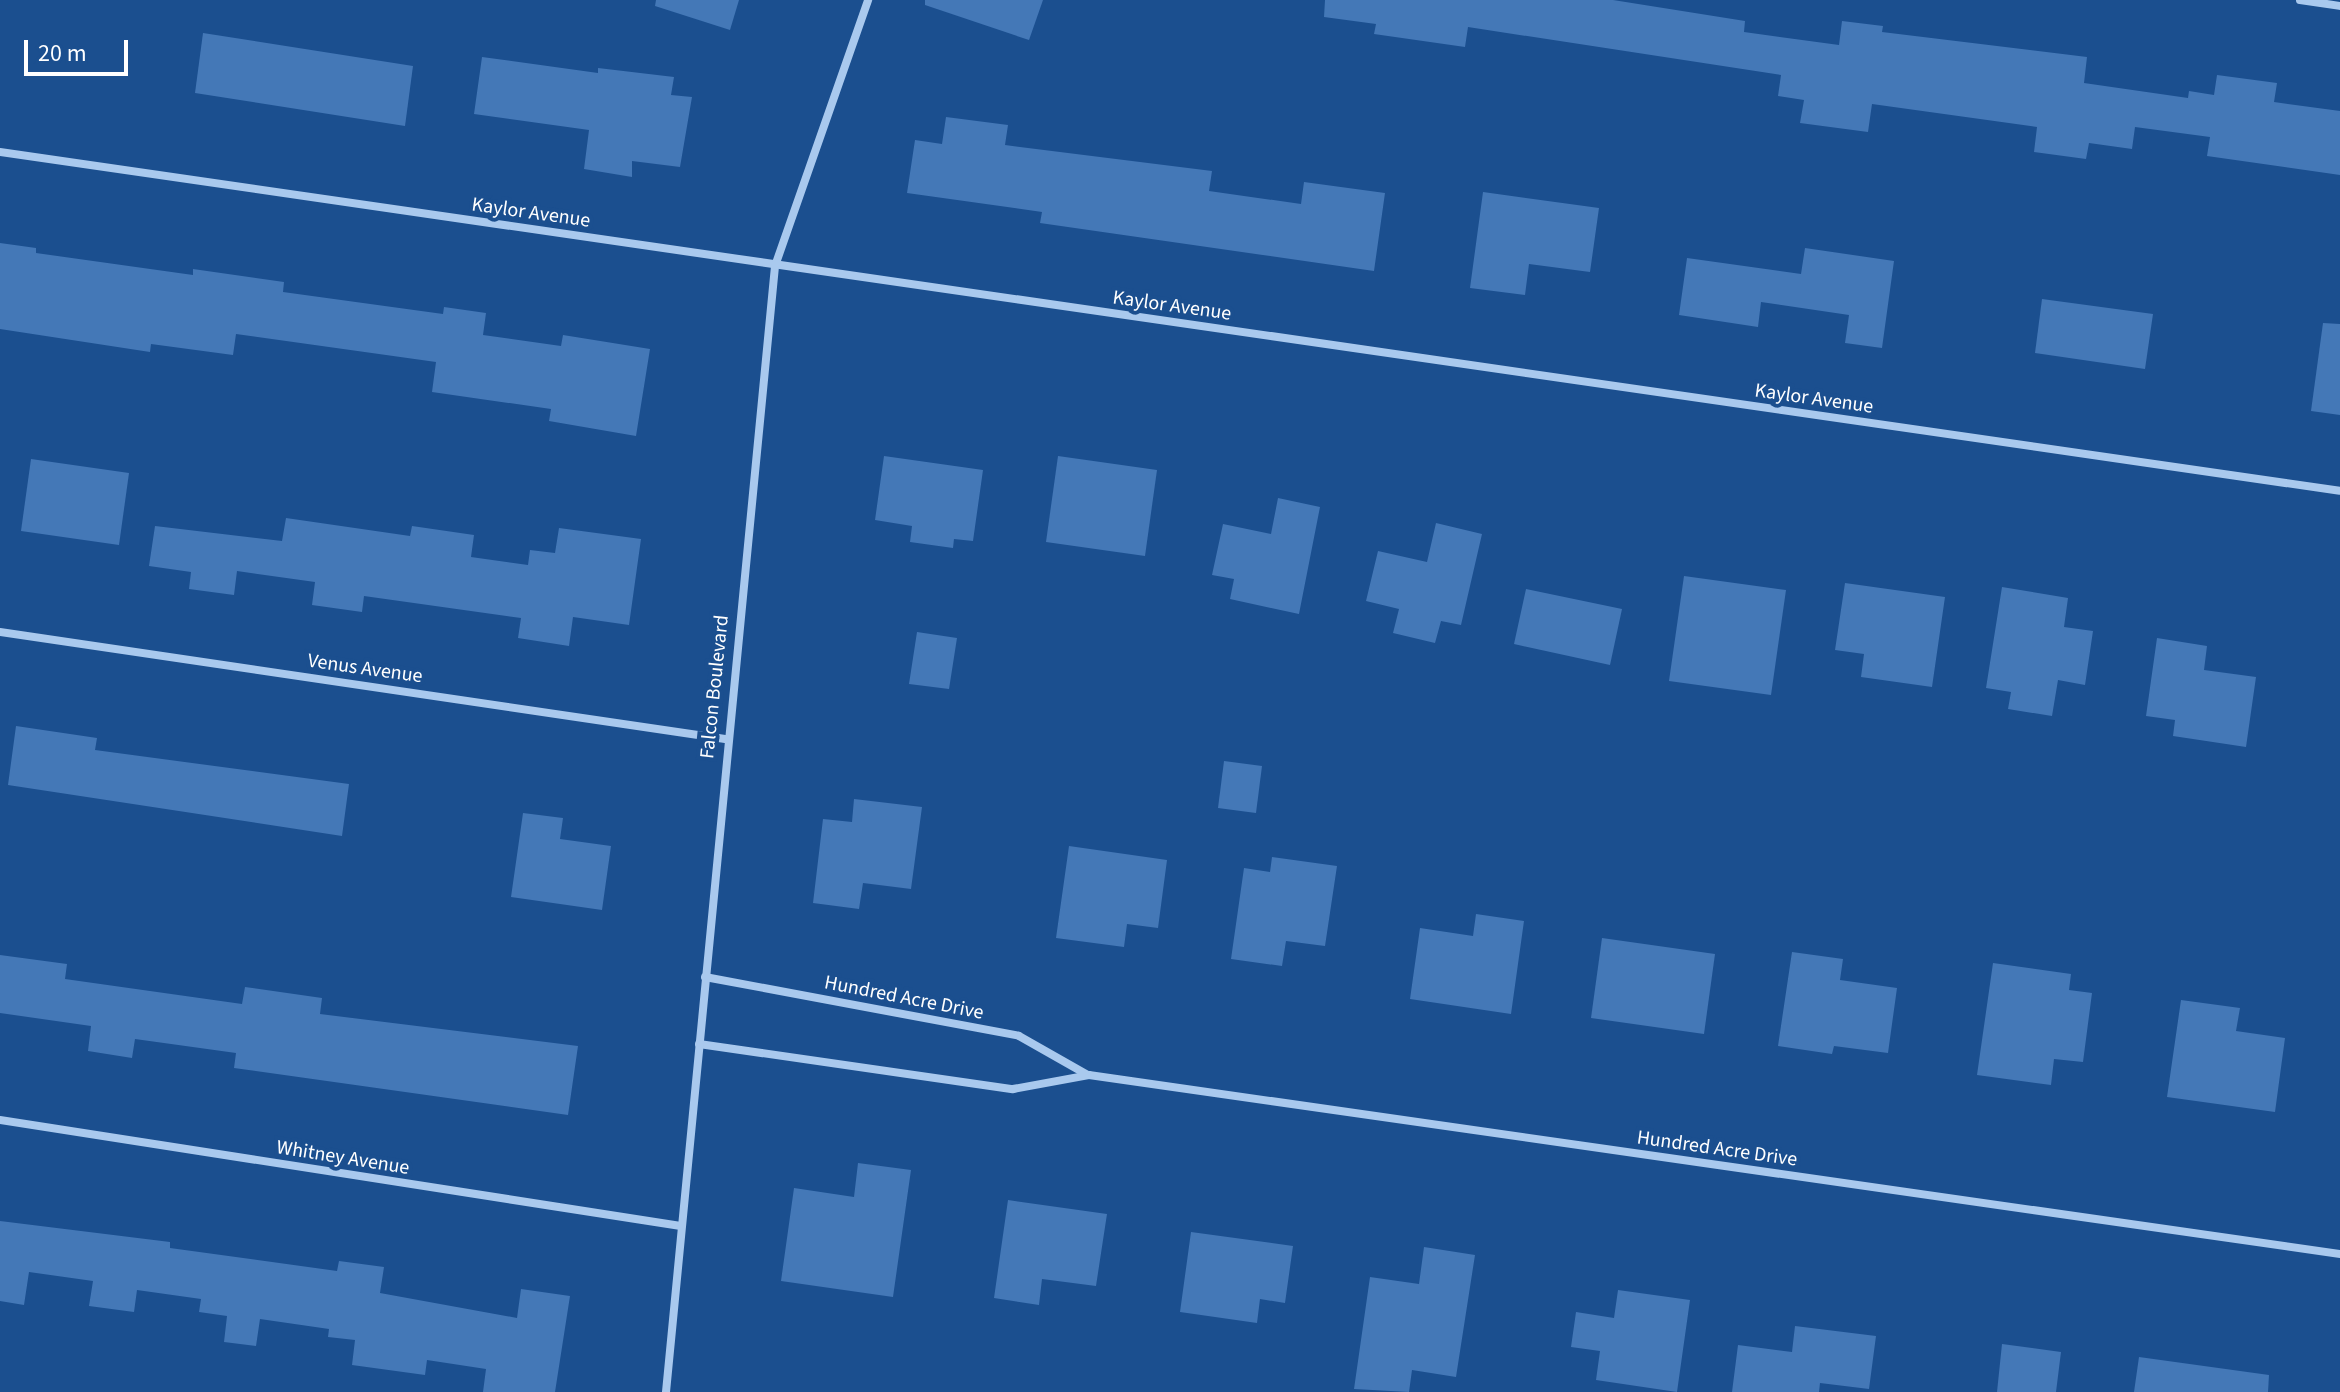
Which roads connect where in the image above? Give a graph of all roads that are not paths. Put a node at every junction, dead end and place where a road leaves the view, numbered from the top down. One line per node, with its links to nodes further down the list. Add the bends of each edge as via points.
1 (868, 0): 5 (street, Falcon Boulevard)
2 (2300, 0): 3 (street)
3 (2340, 6)
4 (0, 152): 5 (street, Kaylor Avenue)
5 (775, 266): 6 (street, Kaylor Avenue); 8 (street, Falcon Boulevard)
6 (2340, 491)
7 (0, 632): 8 (street, Venus Avenue)
8 (725, 739): 9 (street, Falcon Boulevard)
9 (705, 977): 10 (street, Falcon Boulevard); 11 (street, Hundred Acre Drive, via 1019,1036)
10 (699, 1044): 11 (street, Hundred Acre Drive, via 1013,1089); 13 (street, Falcon Boulevard)
11 (1089, 1075): 14 (street, Hundred Acre Drive)
12 (0, 1120): 13 (street, Whitney Avenue)
13 (681, 1226): 15 (street, Falcon Boulevard)
14 (2340, 1254)
15 (666, 1392)

